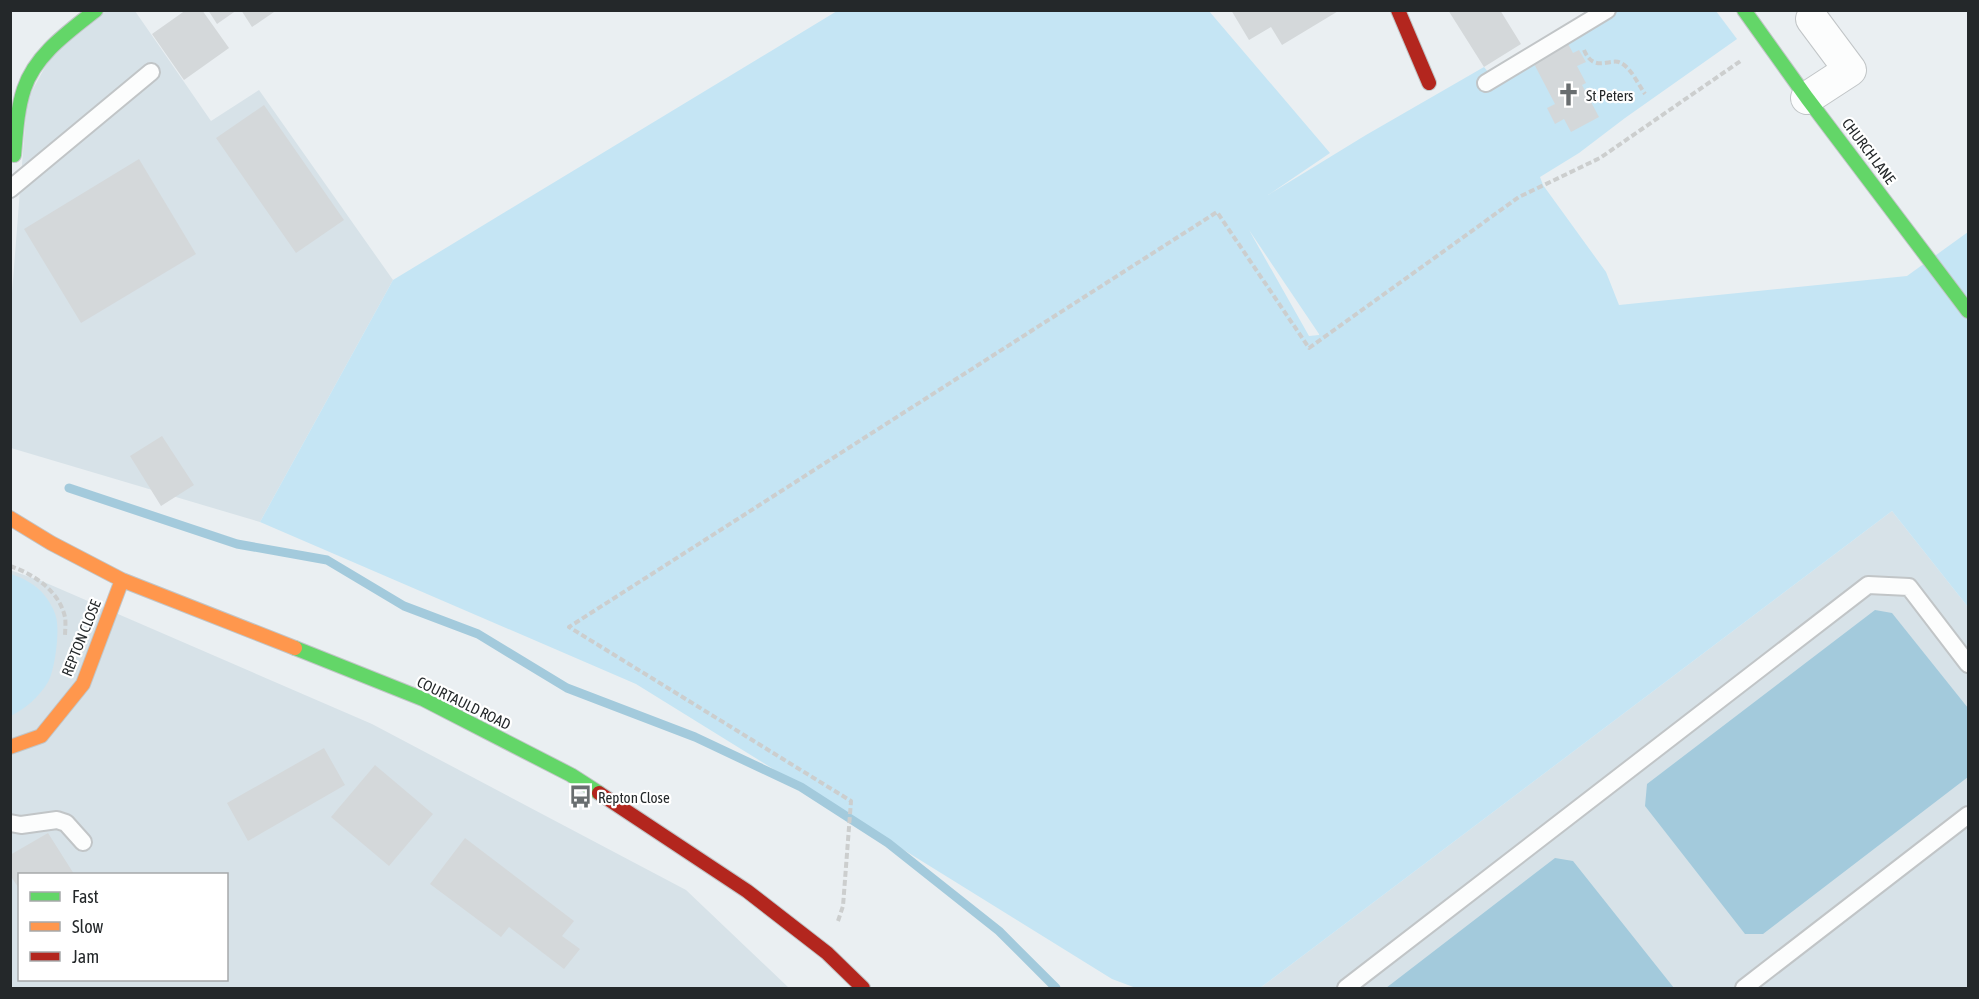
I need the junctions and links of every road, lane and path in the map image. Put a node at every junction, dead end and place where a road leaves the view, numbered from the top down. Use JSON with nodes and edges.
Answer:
{"nodes":[{"id":1,"x":96,"y":10,"type":"edge"},
{"id":2,"x":1398,"y":10,"type":"edge"},
{"id":3,"x":1607,"y":10,"type":"edge"},
{"id":4,"x":1744,"y":10,"type":"edge"},
{"id":5,"x":1812,"y":19,"type":"dead end"},
{"id":6,"x":1575,"y":30,"type":"junction"},
{"id":7,"x":1767,"y":42,"type":"junction"},
{"id":8,"x":151,"y":72,"type":"dead end"},
{"id":9,"x":1486,"y":82,"type":"dead end"},
{"id":10,"x":1429,"y":83,"type":"dead end"},
{"id":11,"x":1645,"y":94,"type":"dead end"},
{"id":12,"x":1807,"y":98,"type":"junction"},
{"id":13,"x":14,"y":155,"type":"joint"},
{"id":14,"x":10,"y":187,"type":"edge"},
{"id":15,"x":1968,"y":311,"type":"edge"},
{"id":16,"x":10,"y":518,"type":"edge"},
{"id":17,"x":10,"y":566,"type":"edge"},
{"id":18,"x":122,"y":580,"type":"junction"},
{"id":19,"x":64,"y":648,"type":"dead end"},
{"id":20,"x":1968,"y":664,"type":"edge"},
{"id":21,"x":10,"y":747,"type":"edge"},
{"id":22,"x":1968,"y":815,"type":"edge"},
{"id":23,"x":10,"y":823,"type":"edge"},
{"id":24,"x":83,"y":842,"type":"dead end"},
{"id":25,"x":827,"y":953,"type":"junction"},
{"id":26,"x":863,"y":988,"type":"edge"},
{"id":27,"x":1346,"y":988,"type":"edge"},
{"id":28,"x":1744,"y":988,"type":"edge"}],
"edges":[{"from":1,"to":13,"type":"street"},
{"from":2,"to":10,"type":"street"},
{"from":3,"to":6,"type":"lane"},
{"from":4,"to":7,"type":"street","name":"CHURCH LANE"},
{"from":5,"to":12,"type":"street"},
{"from":6,"to":9,"type":"lane"},
{"from":6,"to":11,"type":"path"},
{"from":7,"to":12,"type":"street","name":"CHURCH LANE"},
{"from":7,"to":25,"type":"path"},
{"from":8,"to":14,"type":"lane"},
{"from":12,"to":15,"type":"street","name":"CHURCH LANE"},
{"from":13,"to":14,"type":"lane"},
{"from":16,"to":18,"type":"street","name":"COURTAULD ROAD"},
{"from":17,"to":19,"type":"path"},
{"from":18,"to":21,"type":"street","name":"REPTON CLOSE"},
{"from":18,"to":25,"type":"street","name":"COURTAULD ROAD"},
{"from":20,"to":27,"type":"lane"},
{"from":22,"to":28,"type":"lane"},
{"from":23,"to":24,"type":"lane"},
{"from":25,"to":26,"type":"street","name":"COURTAULD ROAD"}]}
